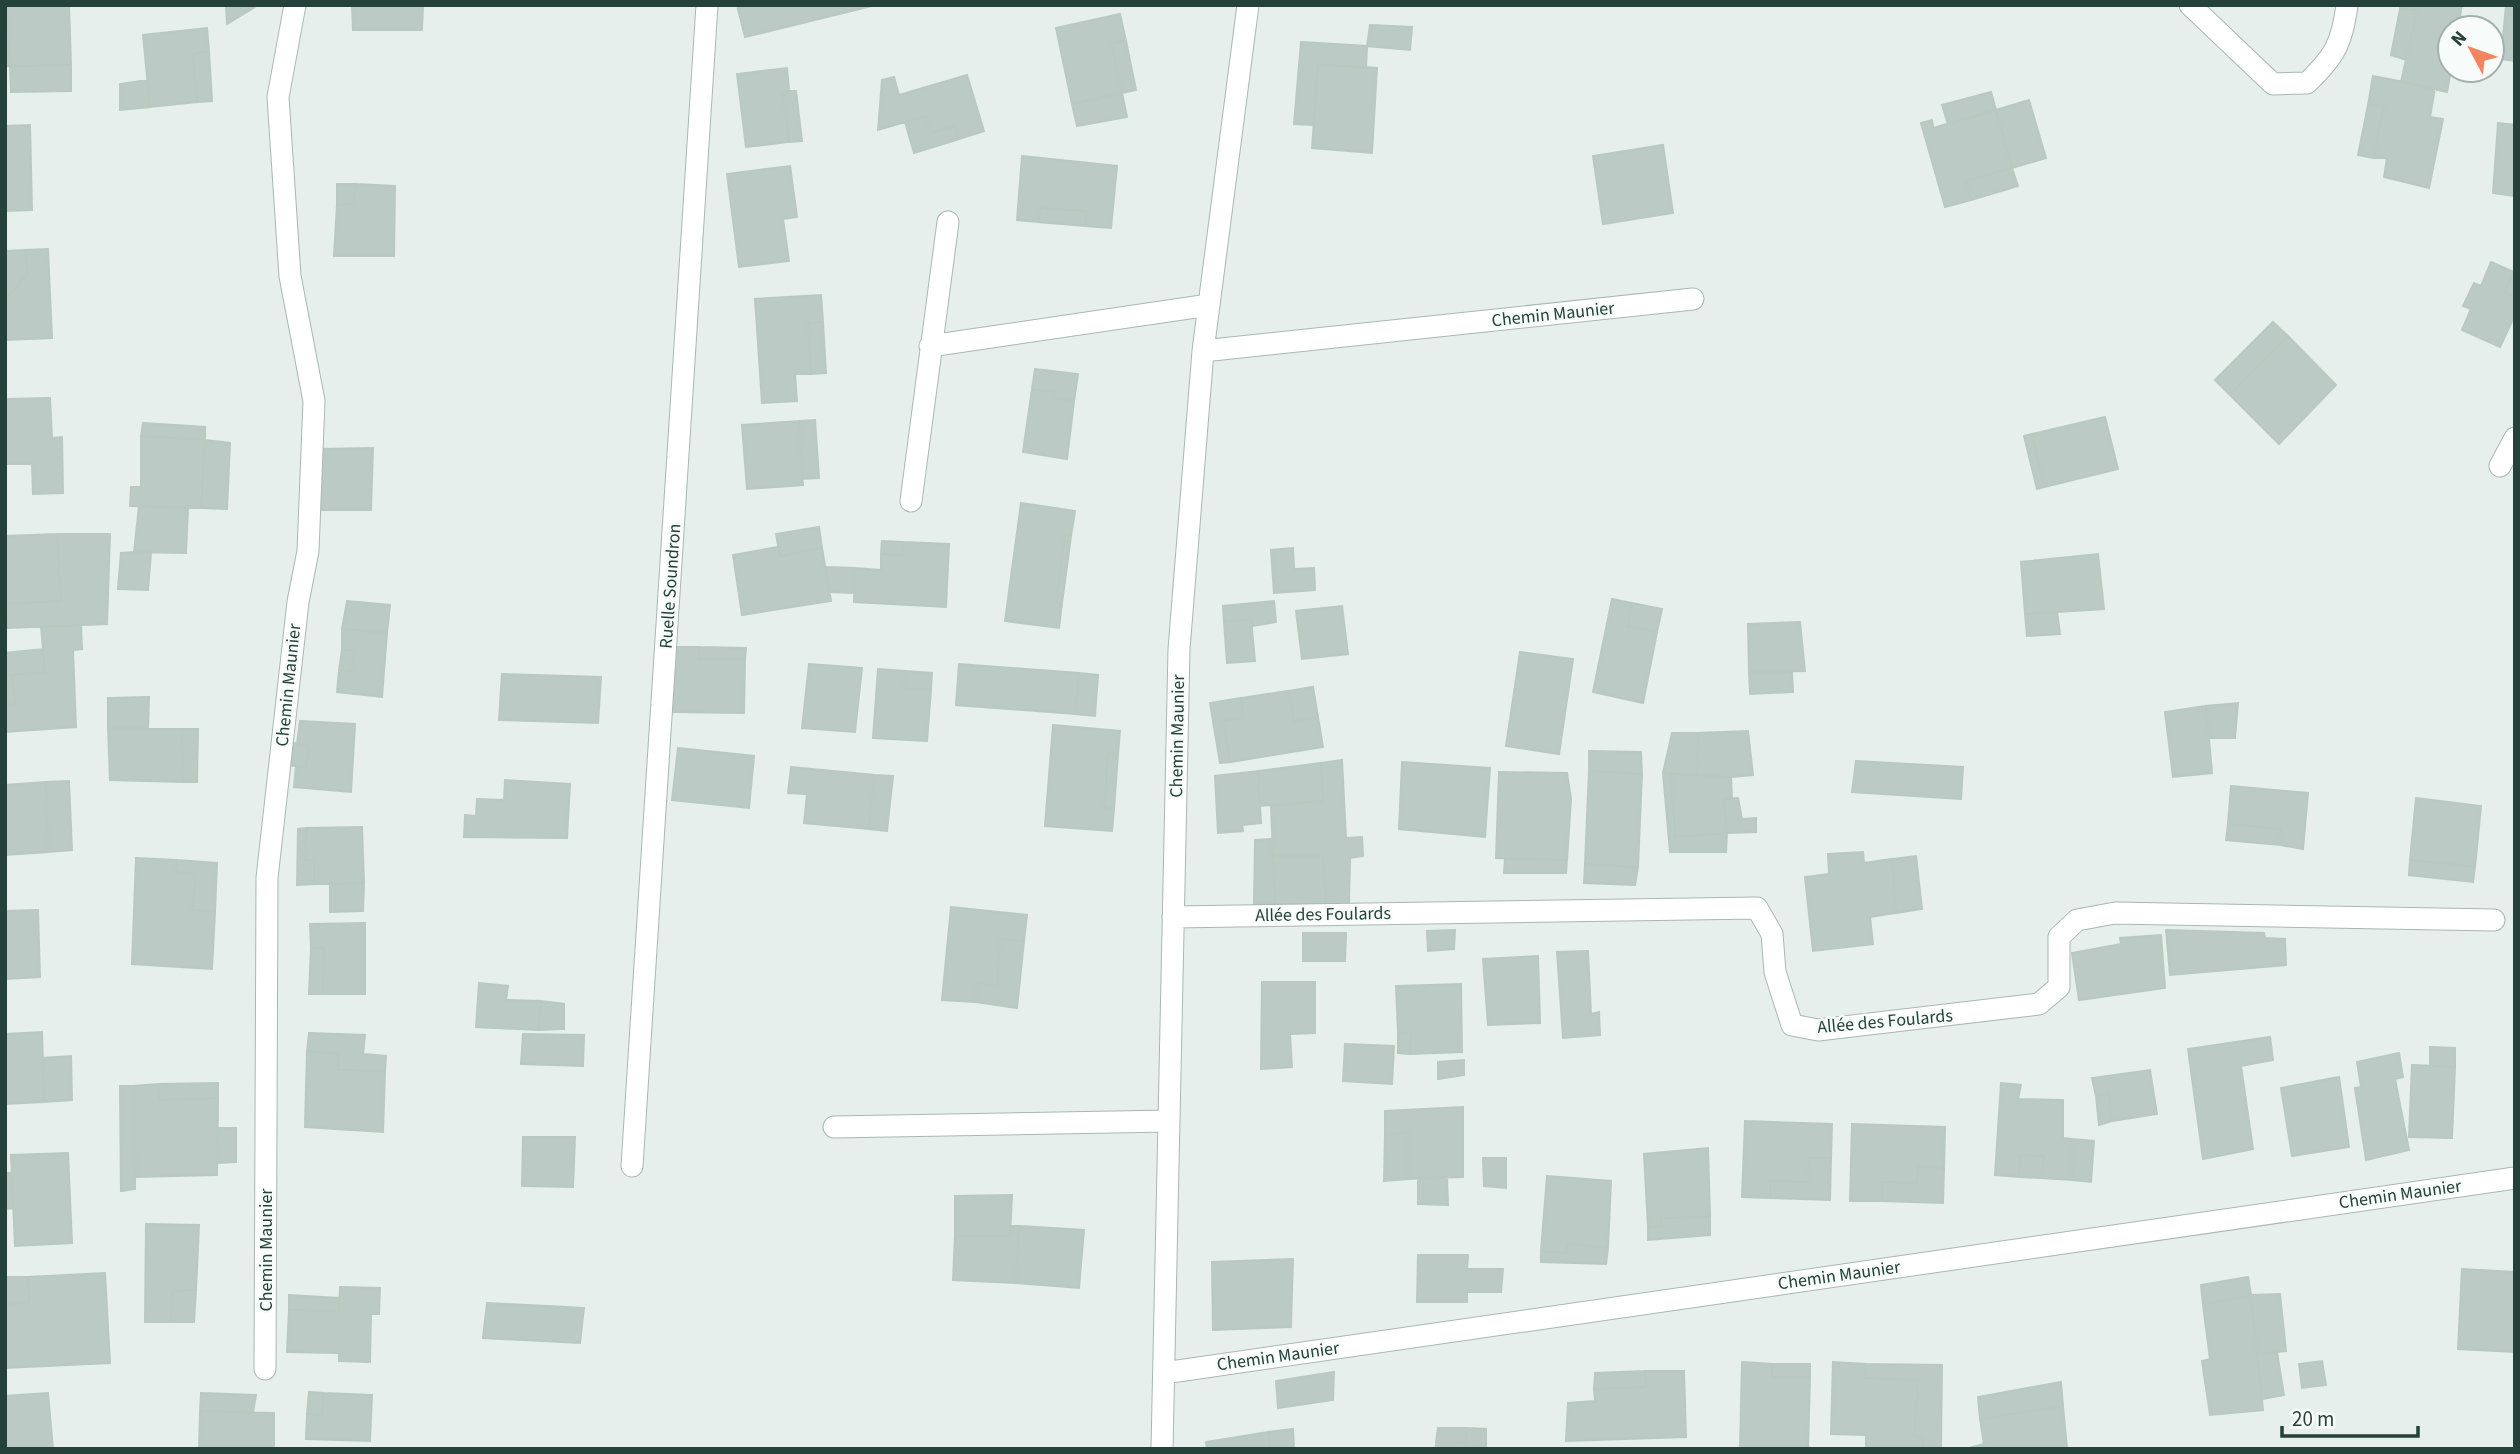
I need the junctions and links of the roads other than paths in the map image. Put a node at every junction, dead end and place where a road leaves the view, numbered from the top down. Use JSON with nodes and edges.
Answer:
{"nodes":[{"id":1,"x":295,"y":5,"type":"edge"},
{"id":2,"x":708,"y":5,"type":"edge"},
{"id":3,"x":1248,"y":5,"type":"edge"},
{"id":4,"x":2190,"y":5,"type":"edge"},
{"id":5,"x":2347,"y":5,"type":"edge"},
{"id":6,"x":947,"y":222,"type":"dead end"},
{"id":7,"x":1693,"y":299,"type":"dead end"},
{"id":8,"x":1209,"y":304,"type":"junction"},
{"id":9,"x":930,"y":346,"type":"junction"},
{"id":10,"x":1203,"y":351,"type":"junction"},
{"id":11,"x":2515,"y":438,"type":"edge"},
{"id":12,"x":2500,"y":466,"type":"dead end"},
{"id":13,"x":911,"y":501,"type":"dead end"},
{"id":14,"x":1173,"y":916,"type":"junction"},
{"id":15,"x":2494,"y":920,"type":"dead end"},
{"id":16,"x":1169,"y":1121,"type":"junction"},
{"id":17,"x":834,"y":1128,"type":"dead end"},
{"id":18,"x":632,"y":1166,"type":"dead end"},
{"id":19,"x":2515,"y":1178,"type":"edge"},
{"id":20,"x":265,"y":1369,"type":"dead end"},
{"id":21,"x":1164,"y":1373,"type":"junction"},
{"id":22,"x":1162,"y":1449,"type":"edge"}],
"edges":[{"from":1,"to":20,"type":"street","name":"Chemin Maunier"},
{"from":2,"to":18,"type":"street","name":"Ruelle Soundron"},
{"from":3,"to":8,"type":"street","name":"Chemin Maunier"},
{"from":4,"to":5,"type":"street"},
{"from":6,"to":9,"type":"street"},
{"from":7,"to":10,"type":"street","name":"Chemin Maunier"},
{"from":8,"to":9,"type":"street"},
{"from":8,"to":10,"type":"street","name":"Chemin Maunier"},
{"from":9,"to":13,"type":"street"},
{"from":10,"to":14,"type":"street","name":"Chemin Maunier"},
{"from":11,"to":12,"type":"street"},
{"from":14,"to":15,"type":"street","name":"Allée des Foulards"},
{"from":14,"to":16,"type":"street","name":"Chemin Maunier"},
{"from":16,"to":17,"type":"street"},
{"from":16,"to":21,"type":"street","name":"Chemin Maunier"},
{"from":19,"to":21,"type":"street","name":"Chemin Maunier"},
{"from":21,"to":22,"type":"street","name":"Chemin Maunier"}]}
